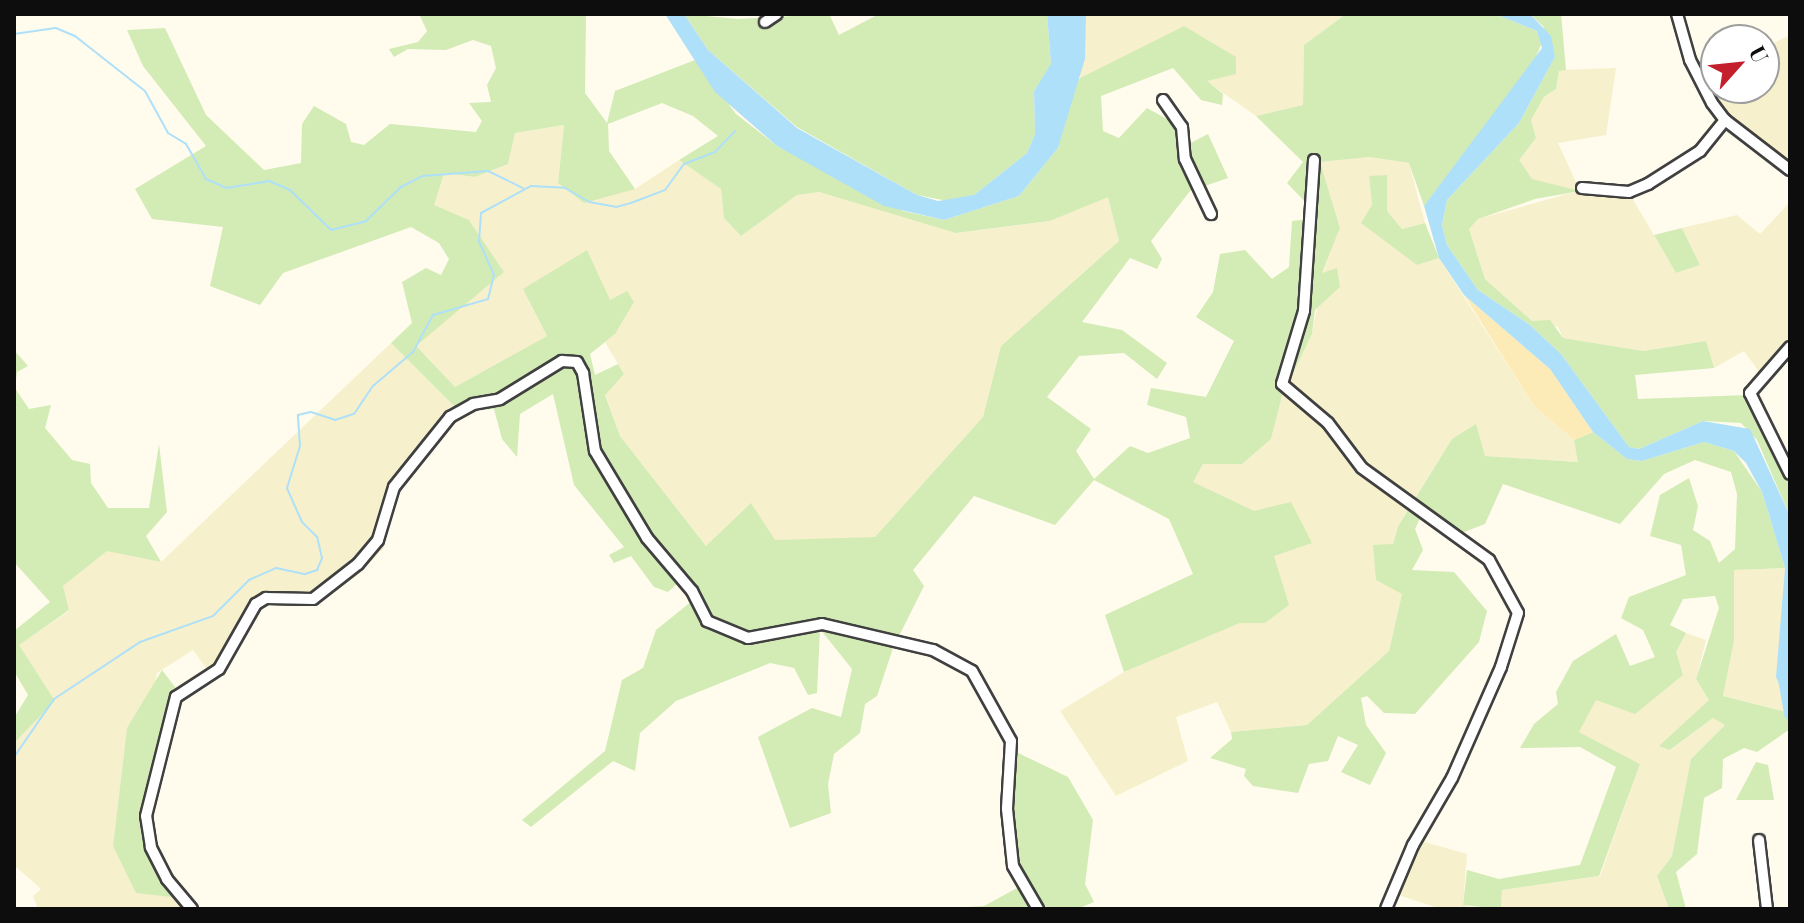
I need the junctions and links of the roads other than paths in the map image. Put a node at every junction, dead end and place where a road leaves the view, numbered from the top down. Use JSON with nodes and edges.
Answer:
{"nodes":[{"id":1,"x":777,"y":14,"type":"edge"},
{"id":2,"x":1677,"y":14,"type":"edge"},
{"id":3,"x":765,"y":22,"type":"dead end"},
{"id":4,"x":1163,"y":100,"type":"dead end"},
{"id":5,"x":1725,"y":120,"type":"junction"},
{"id":6,"x":1314,"y":160,"type":"dead end"},
{"id":7,"x":1790,"y":170,"type":"edge"},
{"id":8,"x":1582,"y":188,"type":"dead end"},
{"id":9,"x":1211,"y":214,"type":"dead end"},
{"id":10,"x":1790,"y":347,"type":"edge"},
{"id":11,"x":1790,"y":474,"type":"edge"},
{"id":12,"x":1759,"y":840,"type":"dead end"},
{"id":13,"x":192,"y":909,"type":"edge"},
{"id":14,"x":1038,"y":909,"type":"edge"},
{"id":15,"x":1386,"y":909,"type":"edge"},
{"id":16,"x":1767,"y":909,"type":"edge"}],
"edges":[{"from":1,"to":3,"type":"street"},
{"from":2,"to":5,"type":"street"},
{"from":4,"to":9,"type":"street"},
{"from":5,"to":7,"type":"street"},
{"from":5,"to":8,"type":"street"},
{"from":6,"to":15,"type":"street"},
{"from":10,"to":11,"type":"street"},
{"from":12,"to":16,"type":"street"},
{"from":13,"to":14,"type":"street"}]}
